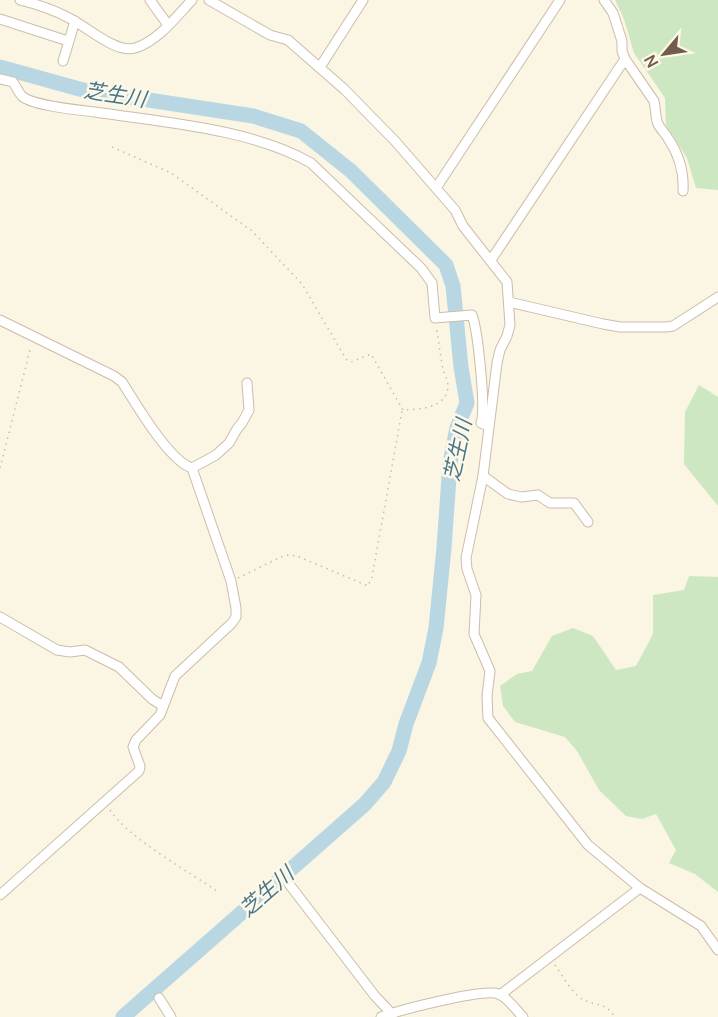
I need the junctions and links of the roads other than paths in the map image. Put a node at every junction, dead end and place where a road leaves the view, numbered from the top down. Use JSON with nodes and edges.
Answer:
{"nodes":[{"id":1,"x":20,"y":0,"type":"edge"},
{"id":2,"x":150,"y":0,"type":"edge"},
{"id":3,"x":192,"y":0,"type":"edge"},
{"id":4,"x":209,"y":0,"type":"edge"},
{"id":5,"x":363,"y":0,"type":"edge"},
{"id":6,"x":560,"y":0,"type":"edge"},
{"id":7,"x":604,"y":0,"type":"edge"},
{"id":8,"x":0,"y":19,"type":"edge"},
{"id":9,"x":75,"y":21,"type":"junction"},
{"id":10,"x":168,"y":25,"type":"junction"},
{"id":11,"x":68,"y":41,"type":"junction"},
{"id":12,"x":625,"y":59,"type":"junction"},
{"id":13,"x":63,"y":61,"type":"dead end"},
{"id":14,"x":320,"y":67,"type":"junction"},
{"id":15,"x":0,"y":79,"type":"edge"},
{"id":16,"x":436,"y":188,"type":"junction"},
{"id":17,"x":683,"y":191,"type":"dead end"},
{"id":18,"x":491,"y":260,"type":"junction"},
{"id":19,"x":718,"y":297,"type":"edge"},
{"id":20,"x":509,"y":302,"type":"junction"},
{"id":21,"x":0,"y":320,"type":"edge"},
{"id":22,"x":247,"y":383,"type":"dead end"},
{"id":23,"x":488,"y":426,"type":"junction"},
{"id":24,"x":192,"y":468,"type":"junction"},
{"id":25,"x":483,"y":476,"type":"junction"},
{"id":26,"x":588,"y":522,"type":"dead end"},
{"id":27,"x":0,"y":617,"type":"edge"},
{"id":28,"x":163,"y":706,"type":"junction"},
{"id":29,"x":289,"y":884,"type":"dead end"},
{"id":30,"x":640,"y":888,"type":"junction"},
{"id":31,"x":0,"y":895,"type":"edge"},
{"id":32,"x":718,"y":950,"type":"edge"},
{"id":33,"x":500,"y":995,"type":"junction"},
{"id":34,"x":159,"y":998,"type":"dead end"},
{"id":35,"x":391,"y":1015,"type":"edge"},
{"id":36,"x":171,"y":1017,"type":"edge"},
{"id":37,"x":381,"y":1017,"type":"edge"},
{"id":38,"x":522,"y":1017,"type":"edge"}],
"edges":[{"from":1,"to":9,"type":"street"},
{"from":2,"to":10,"type":"street"},
{"from":3,"to":10,"type":"street"},
{"from":4,"to":14,"type":"street"},
{"from":5,"to":14,"type":"street"},
{"from":6,"to":16,"type":"street"},
{"from":7,"to":12,"type":"street"},
{"from":8,"to":11,"type":"street"},
{"from":9,"to":10,"type":"street"},
{"from":9,"to":11,"type":"street"},
{"from":11,"to":13,"type":"street"},
{"from":12,"to":17,"type":"street"},
{"from":12,"to":18,"type":"street"},
{"from":14,"to":16,"type":"street"},
{"from":15,"to":23,"type":"street"},
{"from":16,"to":18,"type":"street"},
{"from":18,"to":20,"type":"street"},
{"from":19,"to":20,"type":"street"},
{"from":20,"to":23,"type":"street"},
{"from":21,"to":24,"type":"street"},
{"from":22,"to":24,"type":"street"},
{"from":23,"to":25,"type":"street"},
{"from":24,"to":28,"type":"street"},
{"from":25,"to":26,"type":"street"},
{"from":25,"to":30,"type":"street"},
{"from":27,"to":28,"type":"street"},
{"from":28,"to":31,"type":"street"},
{"from":29,"to":35,"type":"street"},
{"from":30,"to":32,"type":"street"},
{"from":30,"to":33,"type":"street"},
{"from":33,"to":35,"type":"street"},
{"from":33,"to":38,"type":"street"},
{"from":34,"to":36,"type":"street"},
{"from":35,"to":37,"type":"street"}]}
